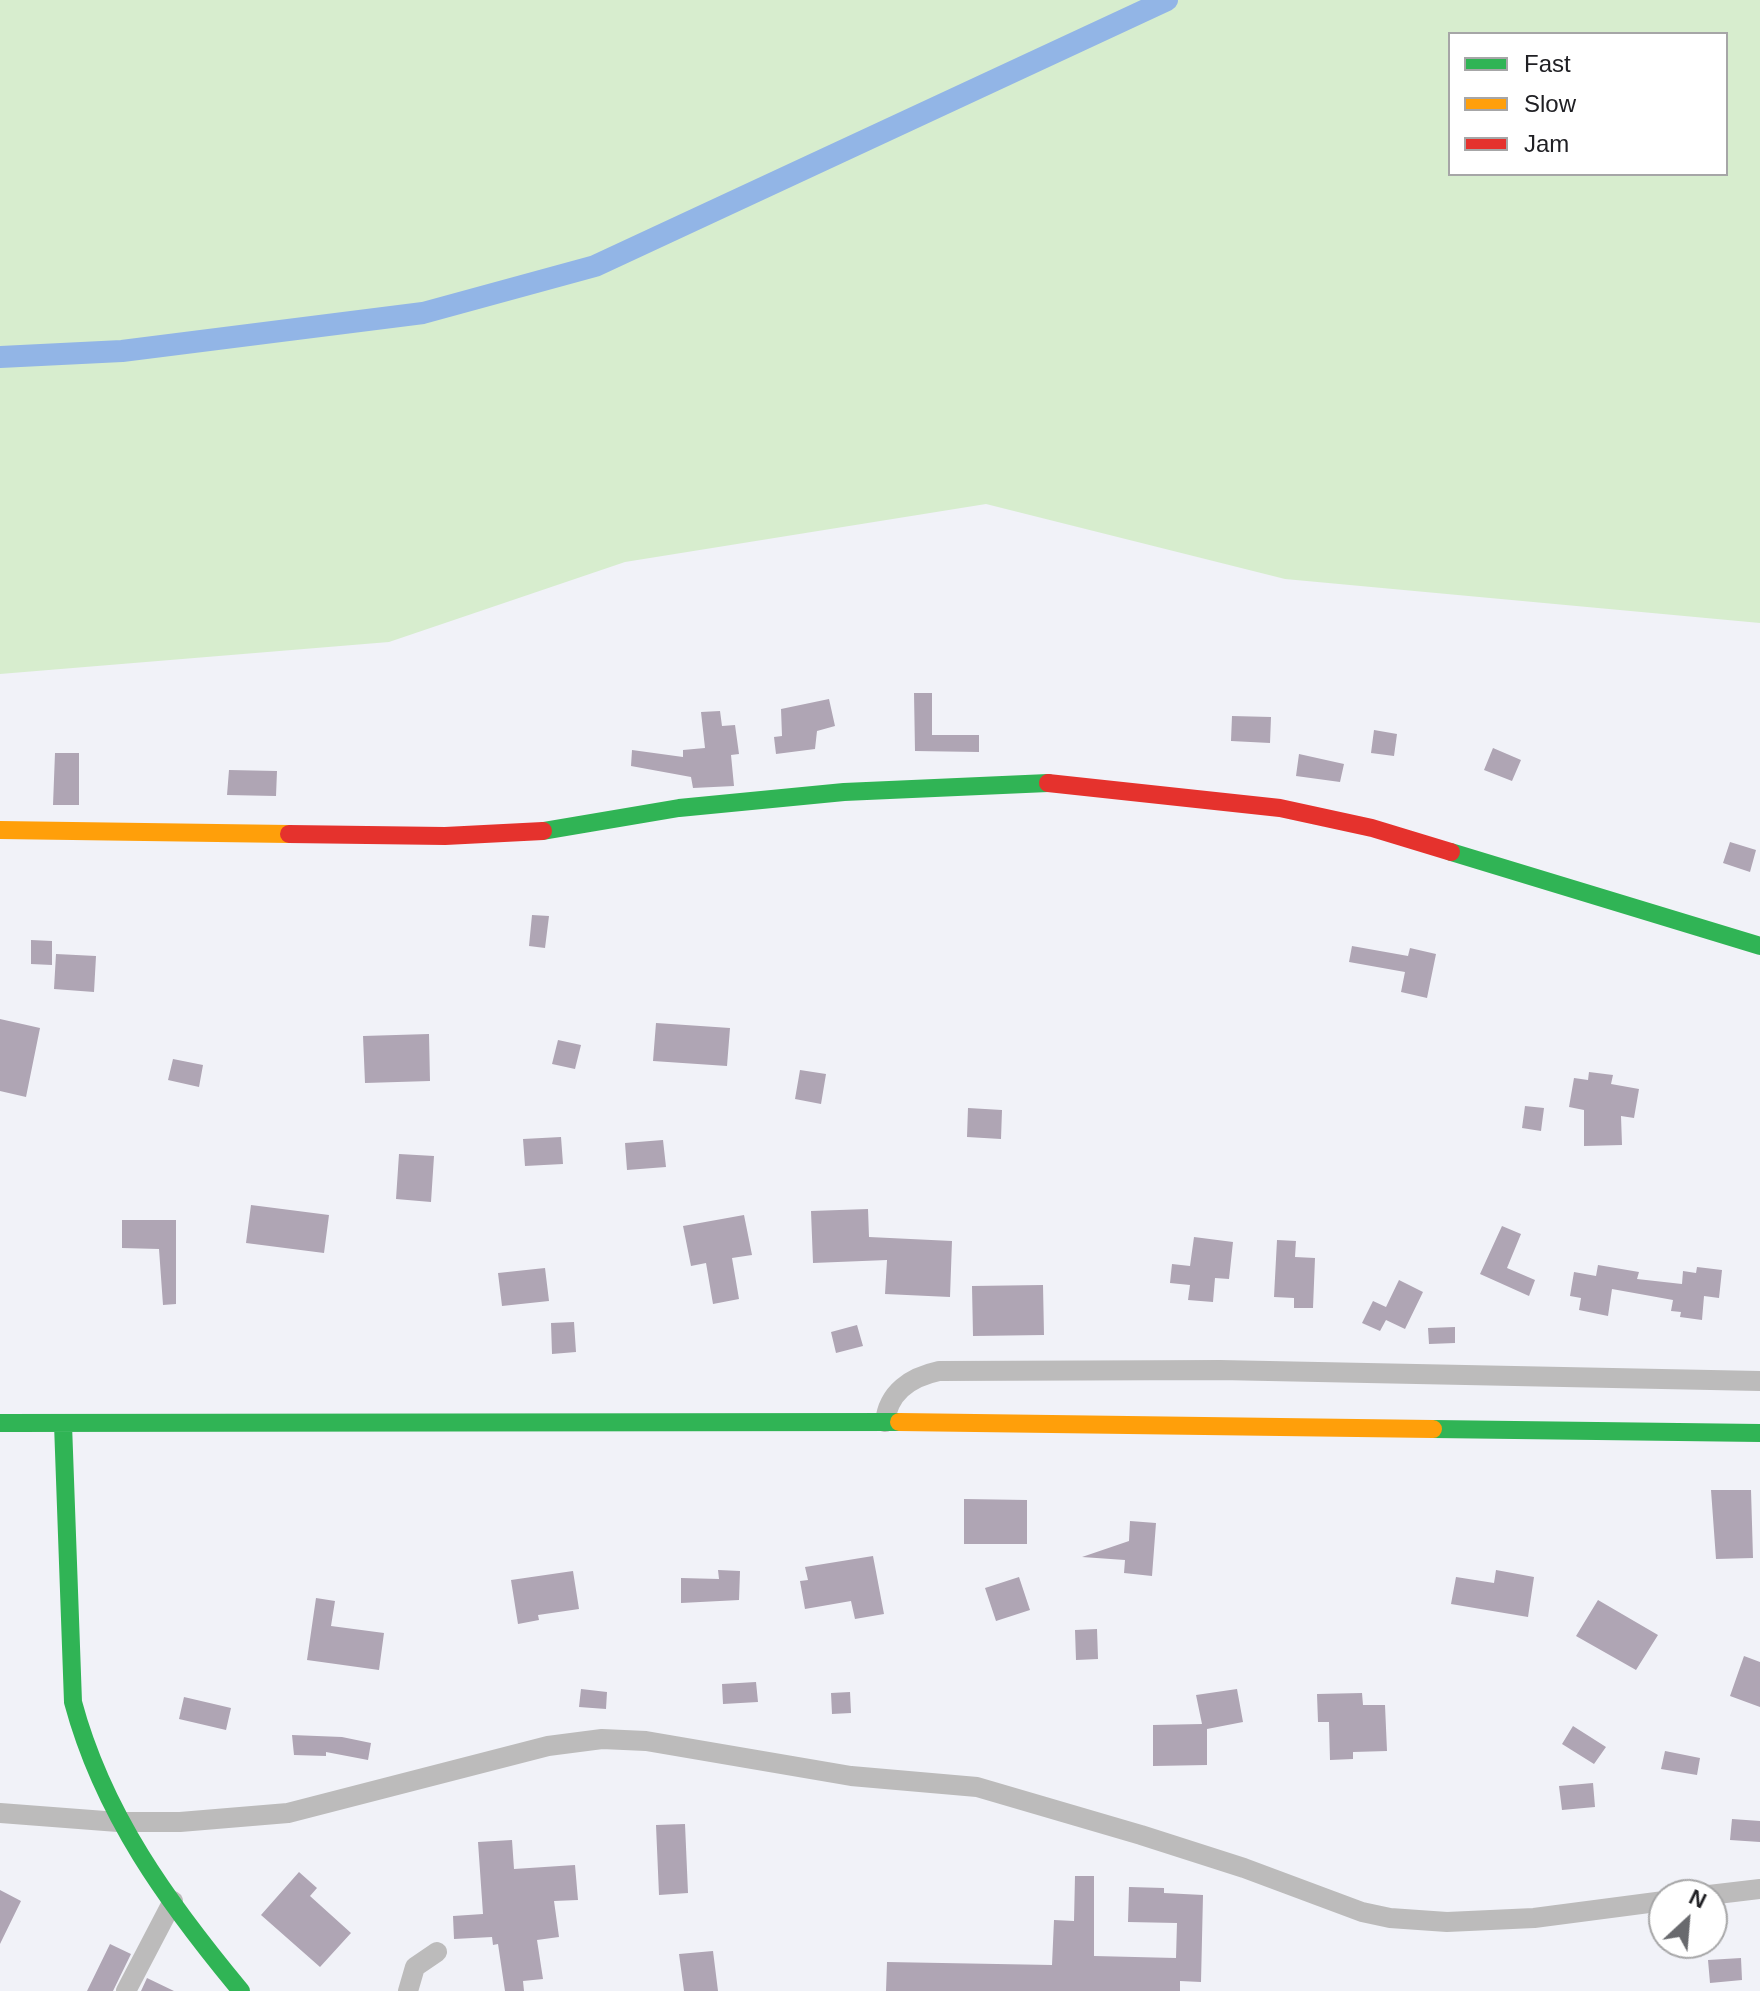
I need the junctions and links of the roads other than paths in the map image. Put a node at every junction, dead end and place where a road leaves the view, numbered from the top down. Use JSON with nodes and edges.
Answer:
{"nodes":[{"id":1,"x":0,"y":830,"type":"edge"},
{"id":2,"x":1760,"y":946,"type":"edge"},
{"id":3,"x":1760,"y":1381,"type":"edge"},
{"id":4,"x":885,"y":1422,"type":"junction"},
{"id":5,"x":0,"y":1423,"type":"edge"},
{"id":6,"x":63,"y":1424,"type":"junction"},
{"id":7,"x":1760,"y":1433,"type":"edge"},
{"id":8,"x":0,"y":1813,"type":"edge"},
{"id":9,"x":118,"y":1822,"type":"junction"},
{"id":10,"x":1760,"y":1889,"type":"edge"},
{"id":11,"x":1728,"y":1893,"type":"edge"},
{"id":12,"x":173,"y":1901,"type":"junction"},
{"id":13,"x":1648,"y":1903,"type":"edge"},
{"id":14,"x":437,"y":1952,"type":"dead end"},
{"id":15,"x":126,"y":1991,"type":"edge"},
{"id":16,"x":241,"y":1991,"type":"edge"},
{"id":17,"x":408,"y":1991,"type":"edge"}],
"edges":[{"from":1,"to":2,"type":"main road"},
{"from":3,"to":4,"type":"street"},
{"from":4,"to":6,"type":"main road"},
{"from":4,"to":7,"type":"main road"},
{"from":5,"to":6,"type":"main road"},
{"from":6,"to":9,"type":"main road"},
{"from":8,"to":9,"type":"street"},
{"from":9,"to":12,"type":"main road"},
{"from":9,"to":13,"type":"street"},
{"from":10,"to":11,"type":"street"},
{"from":12,"to":15,"type":"street"},
{"from":12,"to":16,"type":"main road"},
{"from":14,"to":17,"type":"street"}]}
